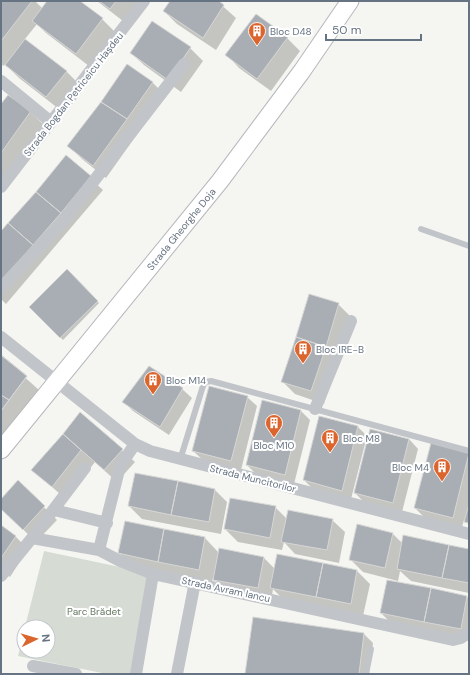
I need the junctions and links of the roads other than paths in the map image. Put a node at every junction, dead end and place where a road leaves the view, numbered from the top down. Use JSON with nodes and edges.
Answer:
{"nodes":[{"id":1,"x":144,"y":1,"type":"edge"},
{"id":2,"x":350,"y":1,"type":"edge"},
{"id":3,"x":184,"y":64,"type":"dead end"},
{"id":4,"x":1,"y":81,"type":"edge"},
{"id":5,"x":51,"y":122,"type":"junction"},
{"id":6,"x":1,"y":187,"type":"edge"},
{"id":7,"x":421,"y":229,"type":"dead end"},
{"id":8,"x":469,"y":246,"type":"edge"},
{"id":9,"x":1,"y":288,"type":"edge"},
{"id":10,"x":351,"y":321,"type":"dead end"},
{"id":11,"x":1,"y":337,"type":"edge"},
{"id":12,"x":56,"y":382,"type":"junction"},
{"id":13,"x":315,"y":409,"type":"junction"},
{"id":14,"x":135,"y":444,"type":"junction"},
{"id":15,"x":1,"y":450,"type":"edge"},
{"id":16,"x":469,"y":451,"type":"edge"},
{"id":17,"x":180,"y":460,"type":"junction"},
{"id":18,"x":85,"y":468,"type":"dead end"},
{"id":19,"x":54,"y":510,"type":"junction"},
{"id":20,"x":107,"y":523,"type":"junction"},
{"id":21,"x":469,"y":534,"type":"edge"},
{"id":22,"x":32,"y":538,"type":"junction"},
{"id":23,"x":99,"y":550,"type":"junction"},
{"id":24,"x":153,"y":574,"type":"junction"},
{"id":25,"x":1,"y":576,"type":"edge"},
{"id":26,"x":195,"y":582,"type":"junction"},
{"id":27,"x":469,"y":632,"type":"edge"},
{"id":28,"x":371,"y":649,"type":"dead end"},
{"id":29,"x":33,"y":666,"type":"dead end"},
{"id":30,"x":76,"y":674,"type":"edge"},
{"id":31,"x":136,"y":674,"type":"edge"},
{"id":32,"x":177,"y":674,"type":"edge"},
{"id":33,"x":366,"y":674,"type":"edge"}],
"edges":[{"from":1,"to":5,"type":"street","name":"Strada Bogdan Petriceicu Hașdeu"},
{"from":2,"to":12,"type":"main road","name":"Strada Gheorghe Doja"},
{"from":3,"to":9,"type":"street"},
{"from":4,"to":5,"type":"street"},
{"from":5,"to":6,"type":"street","name":"Strada Bogdan Petriceicu Hașdeu"},
{"from":7,"to":8,"type":"lane"},
{"from":10,"to":13,"type":"street"},
{"from":11,"to":12,"type":"street","name":"Strada Muncitorilor"},
{"from":12,"to":14,"type":"street","name":"Strada Muncitorilor"},
{"from":12,"to":15,"type":"main road","name":"Strada Gheorghe Doja"},
{"from":13,"to":16,"type":"lane"},
{"from":13,"to":17,"type":"lane"},
{"from":14,"to":17,"type":"street","name":"Strada Muncitorilor"},
{"from":14,"to":20,"type":"street"},
{"from":17,"to":21,"type":"street","name":"Strada Muncitorilor"},
{"from":18,"to":19,"type":"street"},
{"from":19,"to":20,"type":"street"},
{"from":19,"to":22,"type":"street"},
{"from":20,"to":23,"type":"street"},
{"from":22,"to":23,"type":"street","name":"Strada Avram Iancu"},
{"from":22,"to":25,"type":"street"},
{"from":23,"to":24,"type":"street","name":"Strada Avram Iancu"},
{"from":24,"to":26,"type":"street","name":"Strada Avram Iancu"},
{"from":24,"to":31,"type":"street"},
{"from":26,"to":27,"type":"street","name":"Strada Avram Iancu"},
{"from":26,"to":32,"type":"street"},
{"from":28,"to":33,"type":"lane"},
{"from":29,"to":30,"type":"street"}]}
